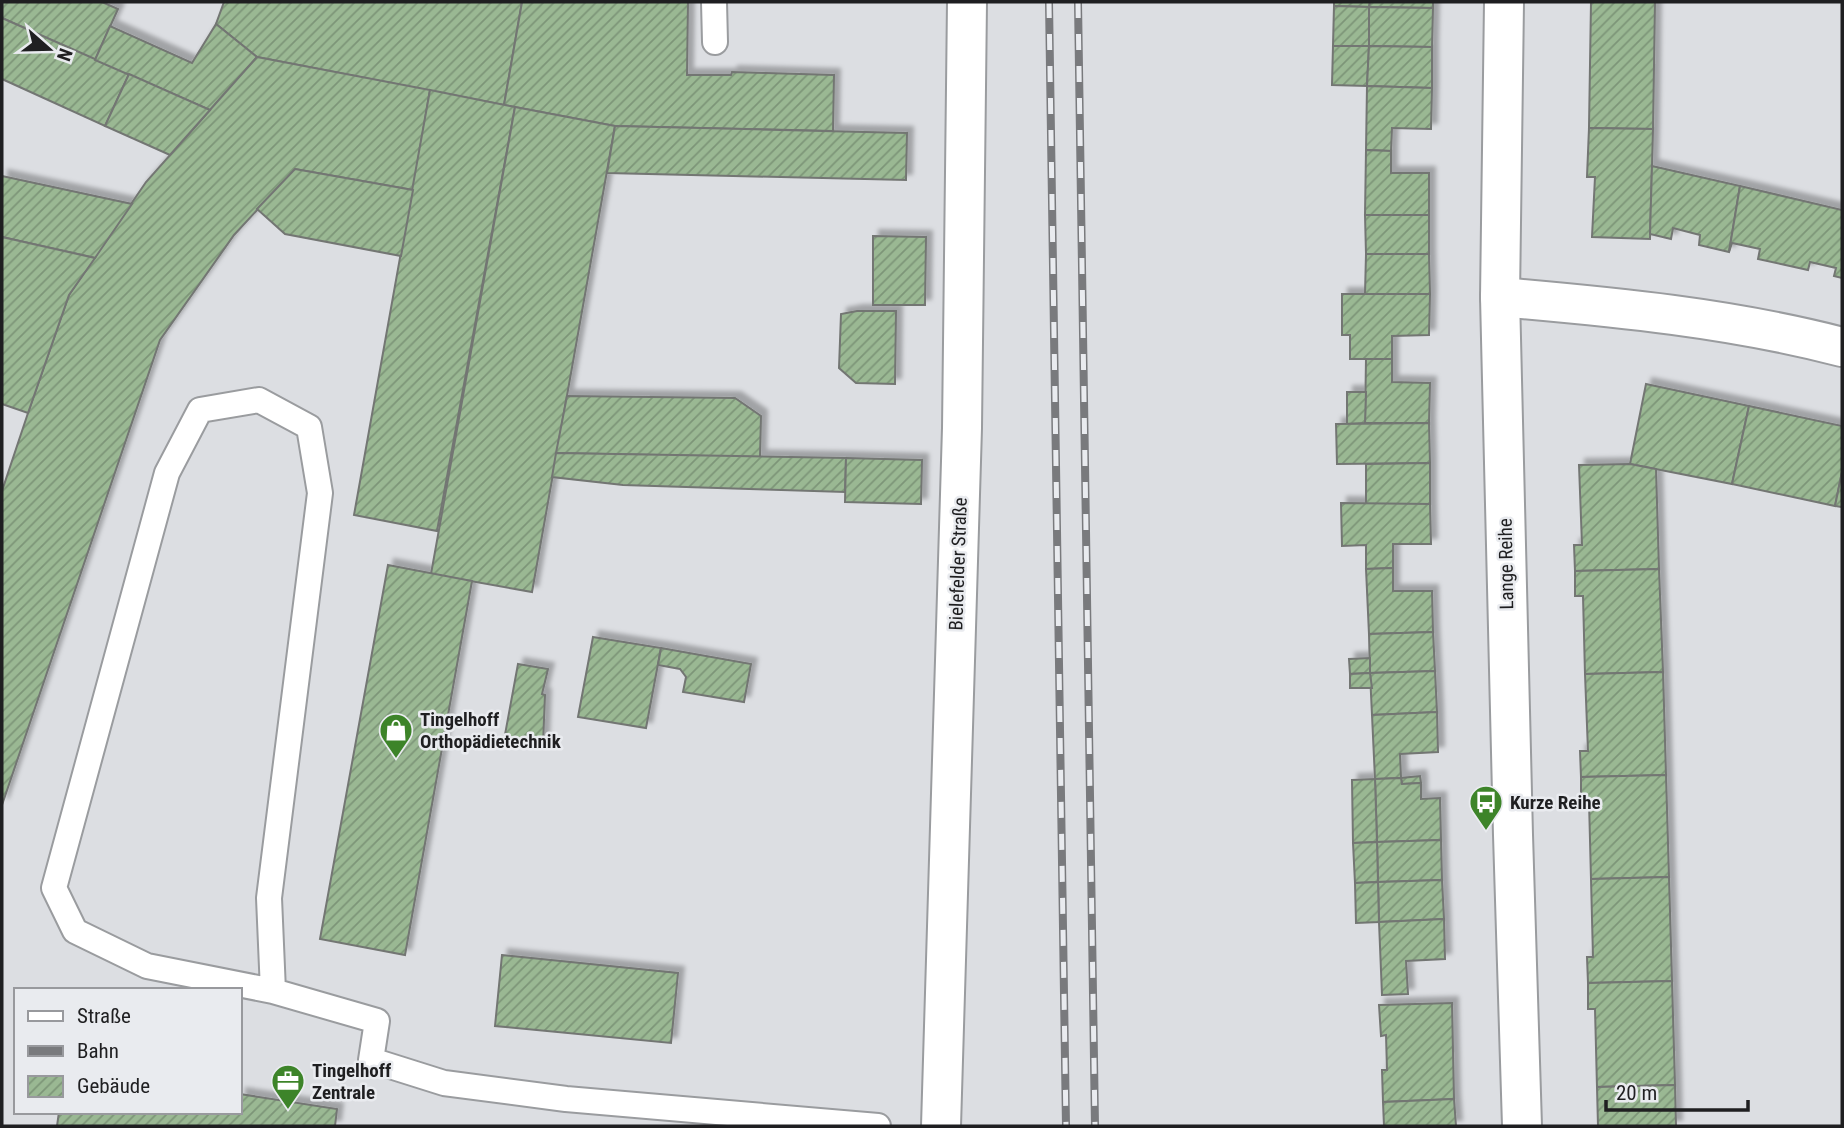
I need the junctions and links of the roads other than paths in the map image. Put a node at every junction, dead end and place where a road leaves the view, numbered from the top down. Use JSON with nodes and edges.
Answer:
{"nodes":[{"id":1,"x":714,"y":2,"type":"edge"},
{"id":2,"x":967,"y":2,"type":"edge"},
{"id":3,"x":1504,"y":2,"type":"edge"},
{"id":4,"x":715,"y":42,"type":"dead end"},
{"id":5,"x":1500,"y":297,"type":"junction"},
{"id":6,"x":1842,"y":347,"type":"edge"},
{"id":7,"x":274,"y":991,"type":"junction"},
{"id":8,"x":878,"y":1126,"type":"edge"},
{"id":9,"x":941,"y":1126,"type":"edge"},
{"id":10,"x":1522,"y":1126,"type":"edge"}],
"edges":[{"from":1,"to":4,"type":"lane"},
{"from":2,"to":9,"type":"street","name":"Bielefelder Straße"},
{"from":3,"to":5,"type":"street","name":"Lange Reihe"},
{"from":5,"to":6,"type":"street"},
{"from":5,"to":10,"type":"street","name":"Lange Reihe"},
{"from":7,"to":7,"type":"lane"},
{"from":7,"to":8,"type":"lane"}]}
